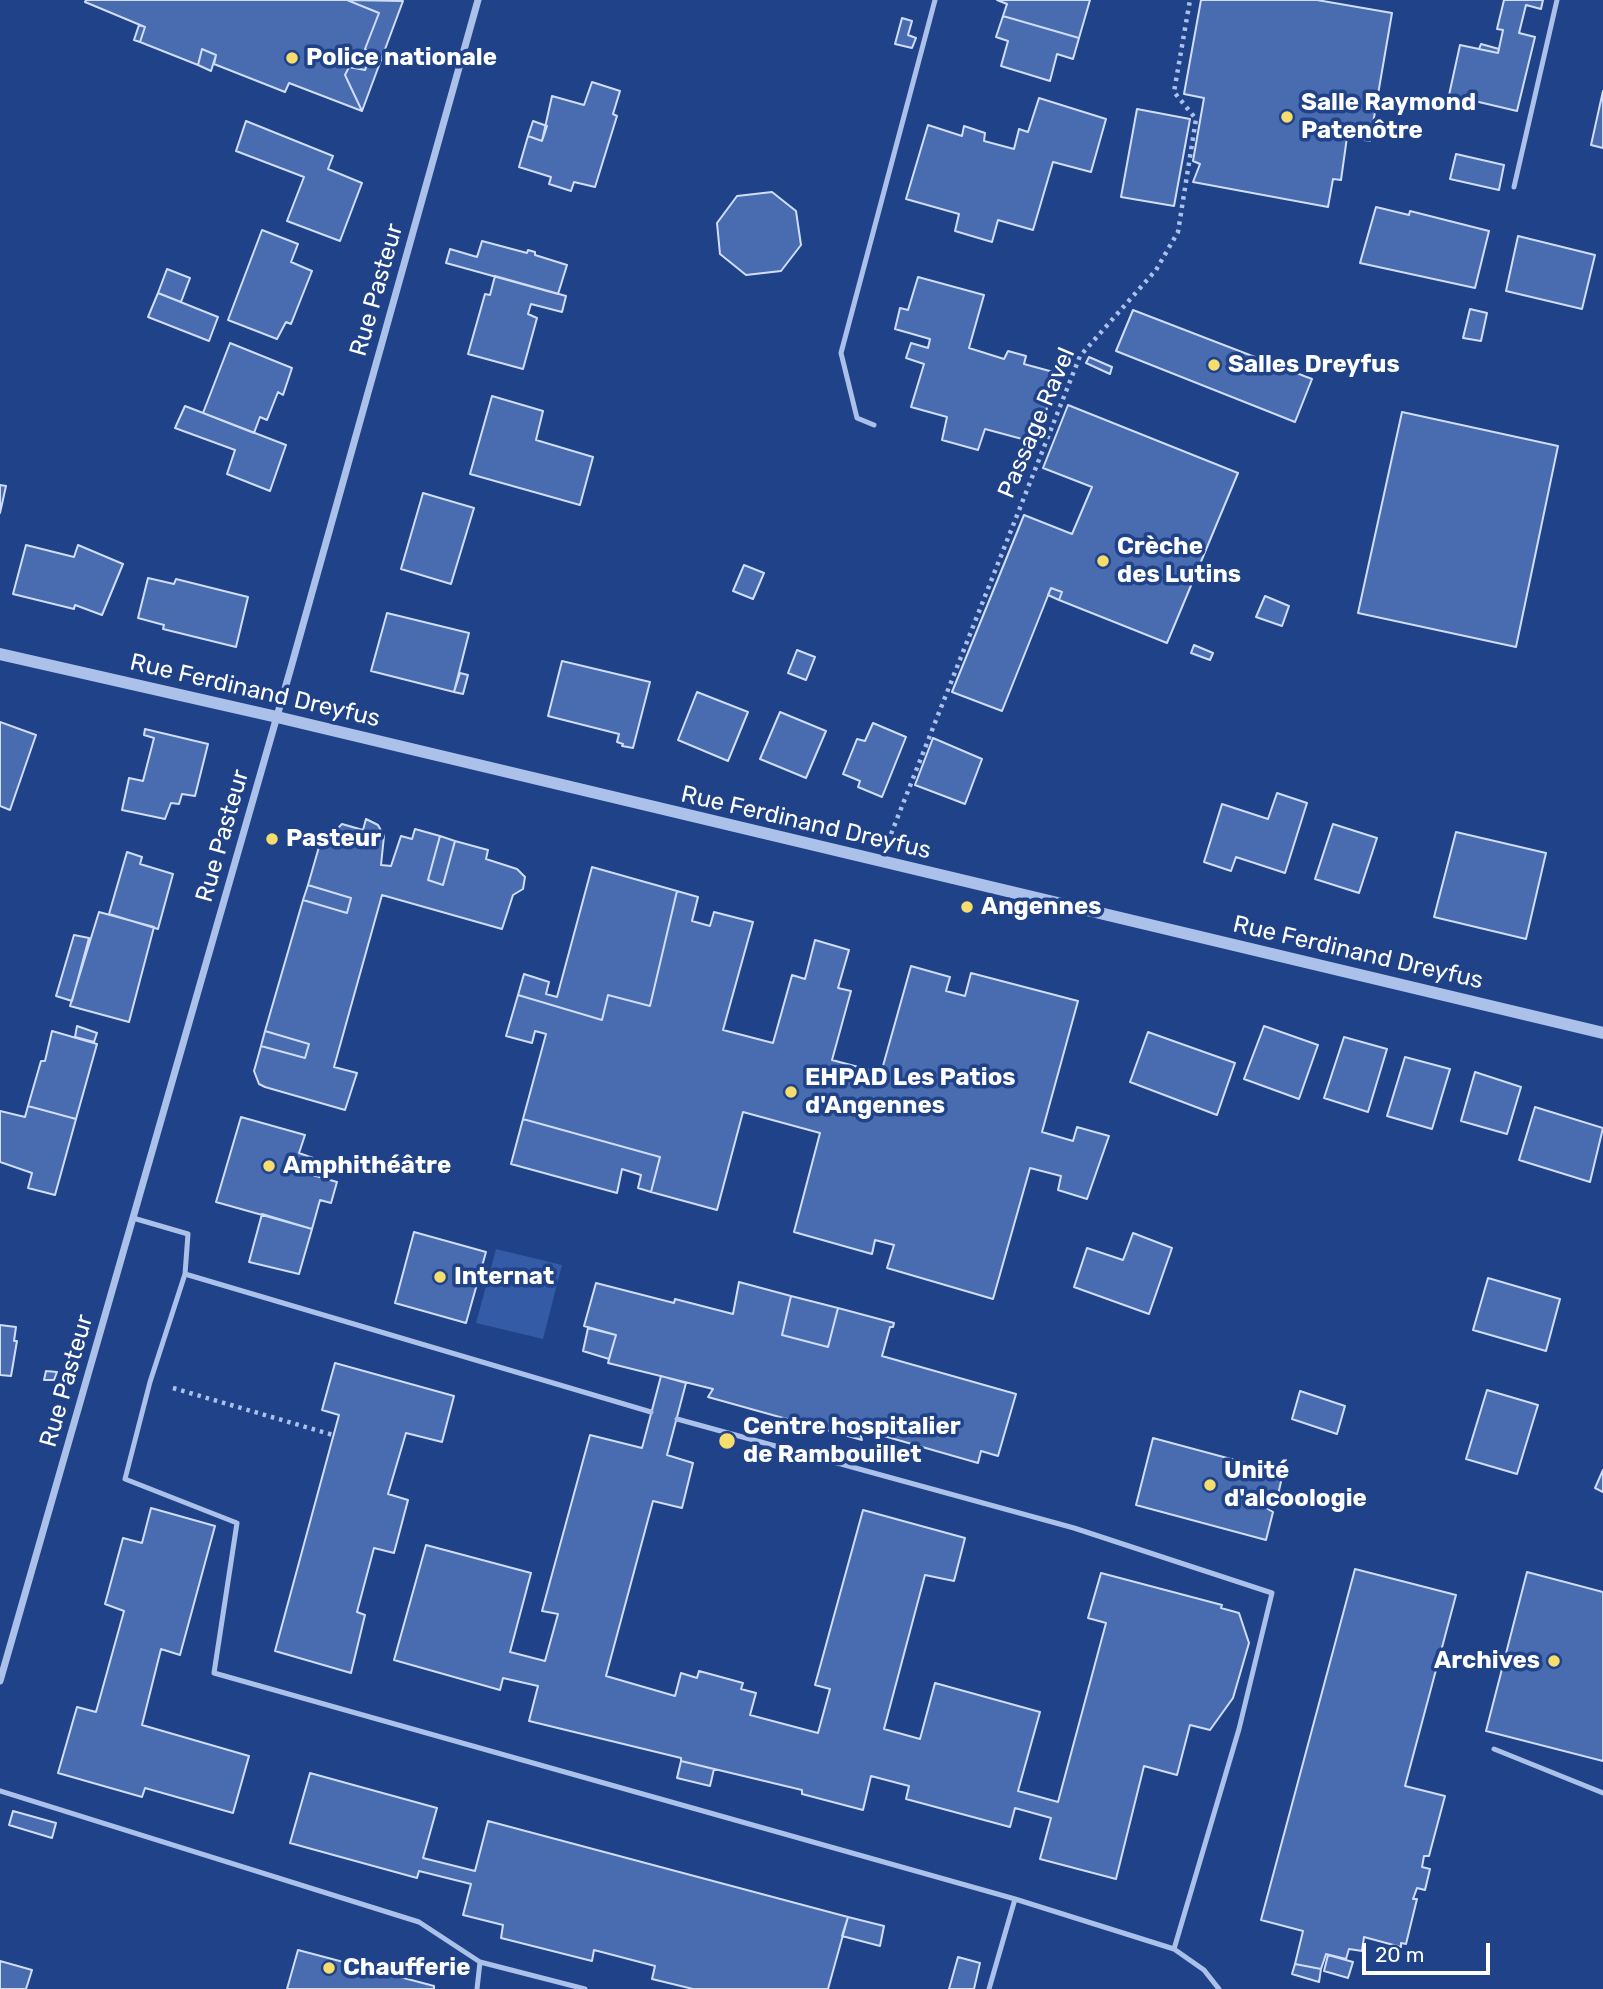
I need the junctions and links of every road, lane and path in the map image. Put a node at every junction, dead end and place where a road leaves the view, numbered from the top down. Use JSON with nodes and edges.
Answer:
{"nodes":[{"id":1,"x":478,"y":0,"type":"edge"},
{"id":2,"x":935,"y":0,"type":"edge"},
{"id":3,"x":1190,"y":0,"type":"edge"},
{"id":4,"x":1557,"y":0,"type":"edge"},
{"id":5,"x":1514,"y":187,"type":"dead end"},
{"id":6,"x":874,"y":425,"type":"dead end"},
{"id":7,"x":0,"y":654,"type":"edge"},
{"id":8,"x":277,"y":717,"type":"junction"},
{"id":9,"x":891,"y":834,"type":"dead end"},
{"id":10,"x":1603,"y":1033,"type":"edge"},
{"id":11,"x":133,"y":1218,"type":"junction"},
{"id":12,"x":185,"y":1274,"type":"junction"},
{"id":13,"x":150,"y":1382,"type":"junction"},
{"id":14,"x":652,"y":1412,"type":"dead end"},
{"id":15,"x":677,"y":1419,"type":"dead end"},
{"id":16,"x":333,"y":1435,"type":"dead end"},
{"id":17,"x":0,"y":1681,"type":"edge"},
{"id":18,"x":1494,"y":1749,"type":"dead end"},
{"id":19,"x":0,"y":1791,"type":"edge"},
{"id":20,"x":1603,"y":1793,"type":"edge"},
{"id":21,"x":1014,"y":1899,"type":"junction"},
{"id":22,"x":1174,"y":1949,"type":"junction"},
{"id":23,"x":480,"y":1962,"type":"junction"},
{"id":24,"x":477,"y":1989,"type":"edge"},
{"id":25,"x":585,"y":1989,"type":"edge"},
{"id":26,"x":989,"y":1989,"type":"edge"},
{"id":27,"x":1219,"y":1989,"type":"edge"}],
"edges":[{"from":1,"to":8,"type":"street","name":"Rue Pasteur"},
{"from":2,"to":6,"type":"lane"},
{"from":3,"to":9,"type":"path","name":"Passage Ravel"},
{"from":4,"to":5,"type":"lane"},
{"from":7,"to":8,"type":"street","name":"Rue Ferdinand Dreyfus"},
{"from":8,"to":10,"type":"street","name":"Rue Ferdinand Dreyfus"},
{"from":8,"to":11,"type":"street","name":"Rue Pasteur"},
{"from":11,"to":12,"type":"lane"},
{"from":11,"to":17,"type":"street","name":"Rue Pasteur"},
{"from":12,"to":13,"type":"lane"},
{"from":12,"to":14,"type":"lane"},
{"from":13,"to":16,"type":"path"},
{"from":13,"to":21,"type":"lane"},
{"from":15,"to":22,"type":"lane"},
{"from":18,"to":20,"type":"lane"},
{"from":19,"to":23,"type":"lane"},
{"from":21,"to":22,"type":"lane"},
{"from":21,"to":26,"type":"lane"},
{"from":22,"to":27,"type":"lane"},
{"from":23,"to":24,"type":"lane"},
{"from":23,"to":25,"type":"lane"}]}
